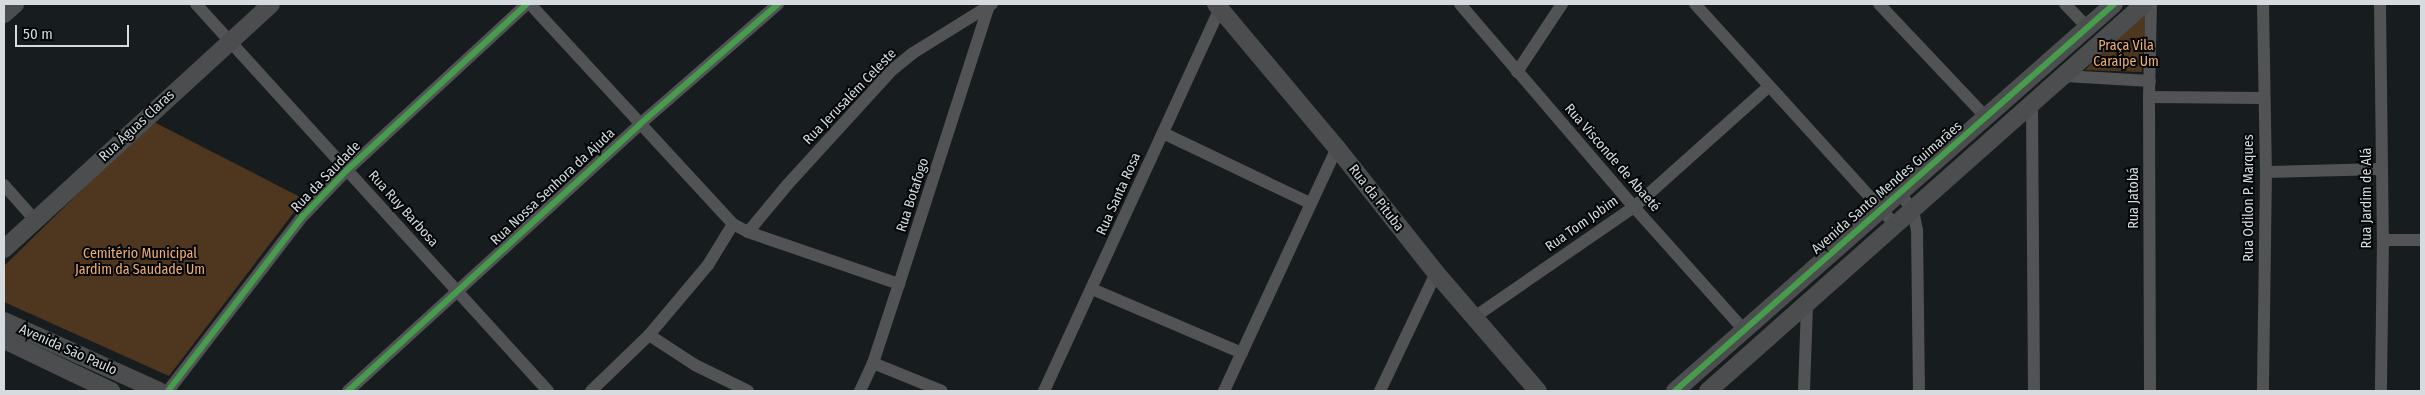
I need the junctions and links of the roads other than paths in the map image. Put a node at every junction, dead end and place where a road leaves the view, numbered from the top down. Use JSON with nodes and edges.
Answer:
{"nodes":[{"id":1,"x":15,"y":4,"type":"edge"},
{"id":2,"x":196,"y":4,"type":"edge"},
{"id":3,"x":271,"y":4,"type":"edge"},
{"id":4,"x":529,"y":4,"type":"edge"},
{"id":5,"x":778,"y":4,"type":"edge"},
{"id":6,"x":1460,"y":4,"type":"edge"},
{"id":7,"x":1562,"y":4,"type":"edge"},
{"id":8,"x":1695,"y":4,"type":"edge"},
{"id":9,"x":1879,"y":4,"type":"edge"},
{"id":10,"x":2065,"y":4,"type":"edge"},
{"id":11,"x":2114,"y":4,"type":"edge"},
{"id":12,"x":2144,"y":4,"type":"edge"},
{"id":13,"x":2151,"y":4,"type":"edge"},
{"id":14,"x":2262,"y":4,"type":"edge"},
{"id":15,"x":2380,"y":4,"type":"edge"},
{"id":16,"x":991,"y":5,"type":"edge"},
{"id":17,"x":1218,"y":6,"type":"edge"},
{"id":18,"x":4,"y":14,"type":"edge"},
{"id":19,"x":2088,"y":28,"type":"junction"},
{"id":20,"x":229,"y":40,"type":"junction"},
{"id":21,"x":1517,"y":72,"type":"junction"},
{"id":22,"x":2066,"y":76,"type":"junction"},
{"id":23,"x":2150,"y":81,"type":"junction"},
{"id":24,"x":1768,"y":87,"type":"junction"},
{"id":25,"x":2149,"y":97,"type":"junction"},
{"id":26,"x":2263,"y":98,"type":"junction"},
{"id":27,"x":2032,"y":105,"type":"junction"},
{"id":28,"x":1986,"y":117,"type":"junction"},
{"id":29,"x":640,"y":124,"type":"junction"},
{"id":30,"x":1163,"y":133,"type":"junction"},
{"id":31,"x":1337,"y":148,"type":"junction"},
{"id":32,"x":2382,"y":169,"type":"junction"},
{"id":33,"x":347,"y":170,"type":"junction"},
{"id":34,"x":2266,"y":172,"type":"junction"},
{"id":35,"x":4,"y":185,"type":"edge"},
{"id":36,"x":1900,"y":194,"type":"junction"},
{"id":37,"x":1310,"y":203,"type":"junction"},
{"id":38,"x":1634,"y":207,"type":"junction"},
{"id":39,"x":1882,"y":210,"type":"junction"},
{"id":40,"x":1913,"y":210,"type":"junction"},
{"id":41,"x":35,"y":220,"type":"junction"},
{"id":42,"x":733,"y":224,"type":"junction"},
{"id":43,"x":1896,"y":226,"type":"junction"},
{"id":44,"x":748,"y":232,"type":"junction"},
{"id":45,"x":2383,"y":240,"type":"junction"},
{"id":46,"x":2421,"y":240,"type":"edge"},
{"id":47,"x":4,"y":249,"type":"edge"},
{"id":48,"x":1436,"y":273,"type":"junction"},
{"id":49,"x":900,"y":284,"type":"junction"},
{"id":50,"x":1092,"y":289,"type":"junction"},
{"id":51,"x":458,"y":291,"type":"junction"},
{"id":52,"x":1806,"y":306,"type":"junction"},
{"id":53,"x":1474,"y":318,"type":"junction"},
{"id":54,"x":4,"y":321,"type":"edge"},
{"id":55,"x":1744,"y":330,"type":"junction"},
{"id":56,"x":649,"y":335,"type":"junction"},
{"id":57,"x":4,"y":340,"type":"edge"},
{"id":58,"x":1242,"y":353,"type":"junction"},
{"id":59,"x":873,"y":363,"type":"junction"},
{"id":60,"x":111,"y":391,"type":"edge"},
{"id":61,"x":159,"y":391,"type":"edge"},
{"id":62,"x":168,"y":391,"type":"edge"},
{"id":63,"x":348,"y":391,"type":"edge"},
{"id":64,"x":548,"y":391,"type":"edge"},
{"id":65,"x":590,"y":391,"type":"edge"},
{"id":66,"x":748,"y":391,"type":"edge"},
{"id":67,"x":860,"y":391,"type":"edge"},
{"id":68,"x":942,"y":391,"type":"edge"},
{"id":69,"x":1044,"y":391,"type":"edge"},
{"id":70,"x":1224,"y":391,"type":"edge"},
{"id":71,"x":1380,"y":391,"type":"edge"},
{"id":72,"x":1538,"y":391,"type":"edge"},
{"id":73,"x":1675,"y":391,"type":"edge"},
{"id":74,"x":1708,"y":391,"type":"edge"},
{"id":75,"x":1804,"y":391,"type":"edge"},
{"id":76,"x":1919,"y":391,"type":"edge"},
{"id":77,"x":2034,"y":391,"type":"edge"},
{"id":78,"x":2150,"y":391,"type":"edge"},
{"id":79,"x":2263,"y":391,"type":"edge"},
{"id":80,"x":2381,"y":391,"type":"edge"}],
"edges":[{"from":1,"to":18,"type":"street"},
{"from":2,"to":20,"type":"street","name":"Rua Ruy Barbosa"},
{"from":3,"to":20,"type":"street","name":"Rua Águas Claras"},
{"from":4,"to":29,"type":"street"},
{"from":4,"to":33,"type":"street","name":"Rua da Saudade"},
{"from":5,"to":29,"type":"street","name":"Rua Nossa Senhora da Ajuda"},
{"from":6,"to":21,"type":"street","name":"Rua Visconde de Abaeté"},
{"from":7,"to":21,"type":"street"},
{"from":8,"to":24,"type":"street"},
{"from":9,"to":28,"type":"street"},
{"from":10,"to":19,"type":"street"},
{"from":11,"to":19,"type":"street","name":"Avenida Santo Mendes Guimarães"},
{"from":12,"to":22,"type":"street"},
{"from":13,"to":23,"type":"street","name":"Rua Jatobá"},
{"from":14,"to":26,"type":"street","name":"Rua Odilon P. Marques"},
{"from":15,"to":32,"type":"street","name":"Rua Jardim de Alá"},
{"from":16,"to":44,"type":"street","name":"Rua Jerusalém Celeste"},
{"from":16,"to":49,"type":"street","name":"Rua Botafogo"},
{"from":17,"to":30,"type":"street","name":"Rua Santa Rosa"},
{"from":17,"to":31,"type":"street","name":"Rua da Pituba"},
{"from":19,"to":28,"type":"street","name":"Avenida Santo Mendes Guimarães"},
{"from":20,"to":33,"type":"street","name":"Rua Ruy Barbosa"},
{"from":20,"to":41,"type":"street","name":"Rua Águas Claras"},
{"from":21,"to":38,"type":"street","name":"Rua Visconde de Abaeté"},
{"from":22,"to":23,"type":"street"},
{"from":22,"to":27,"type":"street"},
{"from":23,"to":25,"type":"street","name":"Rua Jatobá"},
{"from":24,"to":38,"type":"street","name":"Rua Tom Jobim"},
{"from":24,"to":39,"type":"street"},
{"from":25,"to":26,"type":"street"},
{"from":25,"to":78,"type":"street","name":"Rua Jatobá"},
{"from":26,"to":34,"type":"street","name":"Rua Odilon P. Marques"},
{"from":27,"to":40,"type":"street"},
{"from":27,"to":77,"type":"street"},
{"from":28,"to":36,"type":"street","name":"Avenida Santo Mendes Guimarães"},
{"from":29,"to":42,"type":"street"},
{"from":29,"to":51,"type":"street","name":"Rua Nossa Senhora da Ajuda"},
{"from":30,"to":37,"type":"street"},
{"from":30,"to":50,"type":"street","name":"Rua Santa Rosa"},
{"from":31,"to":37,"type":"street"},
{"from":31,"to":48,"type":"street","name":"Rua da Pituba"},
{"from":32,"to":34,"type":"street"},
{"from":32,"to":45,"type":"street","name":"Rua Jardim de Alá"},
{"from":33,"to":51,"type":"street","name":"Rua Ruy Barbosa"},
{"from":33,"to":62,"type":"street","name":"Rua da Saudade"},
{"from":34,"to":79,"type":"street","name":"Rua Odilon P. Marques"},
{"from":35,"to":41,"type":"street"},
{"from":36,"to":39,"type":"street","name":"Avenida Santo Mendes Guimarães"},
{"from":36,"to":40,"type":"street"},
{"from":37,"to":58,"type":"street"},
{"from":38,"to":53,"type":"street","name":"Rua Tom Jobim"},
{"from":38,"to":55,"type":"street","name":"Rua Visconde de Abaeté"},
{"from":39,"to":43,"type":"street"},
{"from":39,"to":55,"type":"street","name":"Avenida Santo Mendes Guimarães"},
{"from":40,"to":43,"type":"street"},
{"from":40,"to":76,"type":"street"},
{"from":41,"to":47,"type":"street","name":"Rua Águas Claras"},
{"from":42,"to":44,"type":"street"},
{"from":42,"to":56,"type":"street"},
{"from":43,"to":52,"type":"street"},
{"from":44,"to":49,"type":"street"},
{"from":45,"to":46,"type":"street"},
{"from":45,"to":80,"type":"street","name":"Rua Jardim de Alá"},
{"from":48,"to":53,"type":"street","name":"Rua da Pituba"},
{"from":48,"to":71,"type":"street"},
{"from":49,"to":59,"type":"street","name":"Rua Botafogo"},
{"from":50,"to":58,"type":"street"},
{"from":50,"to":69,"type":"street","name":"Rua Santa Rosa"},
{"from":51,"to":63,"type":"street","name":"Rua Nossa Senhora da Ajuda"},
{"from":51,"to":64,"type":"street","name":"Rua Ruy Barbosa"},
{"from":52,"to":74,"type":"street"},
{"from":52,"to":75,"type":"street"},
{"from":53,"to":72,"type":"street","name":"Rua da Pituba"},
{"from":54,"to":61,"type":"street","name":"Avenida São Paulo"},
{"from":55,"to":73,"type":"street","name":"Avenida Santo Mendes Guimarães"},
{"from":56,"to":65,"type":"street"},
{"from":56,"to":66,"type":"street"},
{"from":57,"to":60,"type":"street","name":"Avenida São Paulo"},
{"from":58,"to":70,"type":"street"},
{"from":59,"to":67,"type":"street","name":"Rua Botafogo"},
{"from":59,"to":68,"type":"street"}]}
